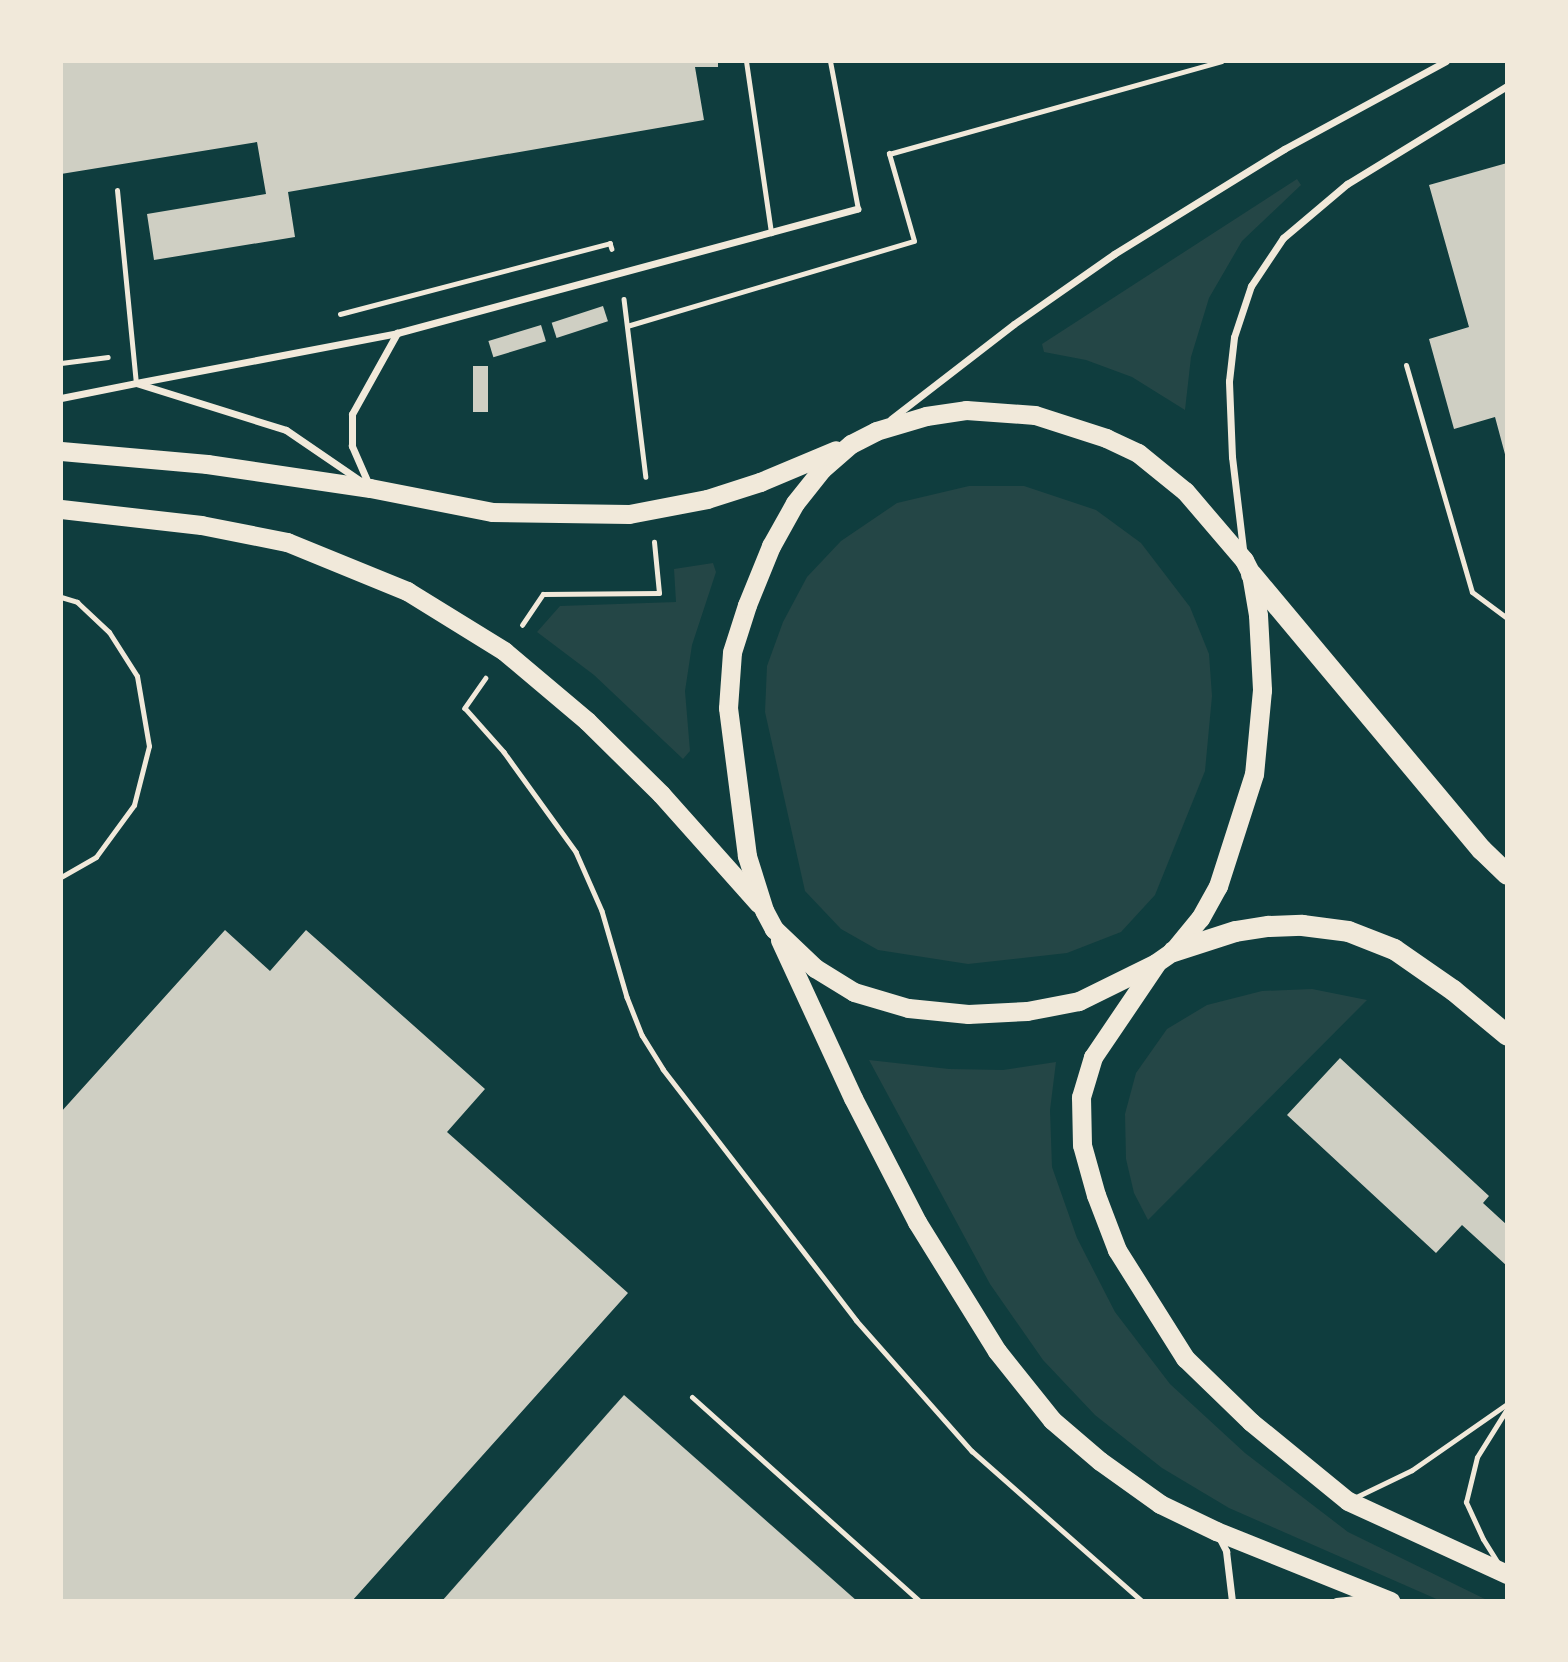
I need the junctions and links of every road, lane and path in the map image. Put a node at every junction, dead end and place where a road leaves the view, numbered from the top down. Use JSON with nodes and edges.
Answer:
{"nodes":[{"id":1,"x":746,"y":61,"type":"edge"},
{"id":2,"x":830,"y":61,"type":"edge"},
{"id":3,"x":1220,"y":61,"type":"edge"},
{"id":4,"x":1446,"y":61,"type":"edge"},
{"id":5,"x":1507,"y":86,"type":"edge"},
{"id":6,"x":117,"y":190,"type":"dead end"},
{"id":7,"x":858,"y":209,"type":"joint"},
{"id":8,"x":771,"y":233,"type":"junction"},
{"id":9,"x":621,"y":272,"type":"junction"},
{"id":10,"x":338,"y":315,"type":"dead end"},
{"id":11,"x":627,"y":327,"type":"dead end"},
{"id":12,"x":397,"y":333,"type":"junction"},
{"id":13,"x":133,"y":353,"type":"junction"},
{"id":14,"x":61,"y":363,"type":"edge"},
{"id":15,"x":1406,"y":365,"type":"dead end"},
{"id":16,"x":136,"y":383,"type":"junction"},
{"id":17,"x":61,"y":398,"type":"edge"},
{"id":18,"x":876,"y":430,"type":"junction"},
{"id":19,"x":851,"y":444,"type":"junction"},
{"id":20,"x":61,"y":451,"type":"edge"},
{"id":21,"x":370,"y":488,"type":"junction"},
{"id":22,"x":61,"y":509,"type":"edge"},
{"id":23,"x":1248,"y":567,"type":"junction"},
{"id":24,"x":61,"y":597,"type":"edge"},
{"id":25,"x":1507,"y":618,"type":"edge"},
{"id":26,"x":465,"y":708,"type":"dead end"},
{"id":27,"x":1507,"y":874,"type":"edge"},
{"id":28,"x":61,"y":877,"type":"edge"},
{"id":29,"x":764,"y":910,"type":"junction"},
{"id":30,"x":774,"y":929,"type":"junction"},
{"id":31,"x":1165,"y":957,"type":"junction"},
{"id":32,"x":1507,"y":1035,"type":"edge"},
{"id":33,"x":692,"y":1397,"type":"dead end"},
{"id":34,"x":1507,"y":1407,"type":"edge"},
{"id":35,"x":1348,"y":1501,"type":"junction"},
{"id":36,"x":1216,"y":1531,"type":"junction"},
{"id":37,"x":1505,"y":1573,"type":"edge"},
{"id":38,"x":1386,"y":1599,"type":"edge"},
{"id":39,"x":919,"y":1601,"type":"edge"},
{"id":40,"x":1142,"y":1601,"type":"edge"},
{"id":41,"x":1232,"y":1601,"type":"edge"},
{"id":42,"x":1336,"y":1601,"type":"edge"}],
"edges":[{"from":1,"to":8,"type":"lane"},
{"from":2,"to":7,"type":"lane"},
{"from":3,"to":11,"type":"path"},
{"from":4,"to":18,"type":"street"},
{"from":5,"to":23,"type":"street"},
{"from":6,"to":13,"type":"lane"},
{"from":7,"to":8,"type":"street"},
{"from":8,"to":9,"type":"street"},
{"from":9,"to":10,"type":"path"},
{"from":9,"to":12,"type":"street"},
{"from":12,"to":16,"type":"street"},
{"from":12,"to":21,"type":"street"},
{"from":13,"to":14,"type":"path"},
{"from":13,"to":16,"type":"lane"},
{"from":15,"to":25,"type":"lane"},
{"from":16,"to":17,"type":"street"},
{"from":16,"to":21,"type":"street"},
{"from":18,"to":19,"type":"highway"},
{"from":18,"to":23,"type":"highway"},
{"from":19,"to":21,"type":"highway"},
{"from":19,"to":29,"type":"highway"},
{"from":20,"to":21,"type":"highway"},
{"from":22,"to":29,"type":"highway"},
{"from":23,"to":27,"type":"highway"},
{"from":23,"to":31,"type":"highway"},
{"from":24,"to":28,"type":"lane"},
{"from":26,"to":40,"type":"path"},
{"from":29,"to":30,"type":"highway"},
{"from":30,"to":31,"type":"highway"},
{"from":30,"to":36,"type":"highway"},
{"from":31,"to":32,"type":"highway"},
{"from":31,"to":35,"type":"highway"},
{"from":33,"to":39,"type":"lane"},
{"from":34,"to":35,"type":"lane"},
{"from":34,"to":37,"type":"lane"},
{"from":35,"to":37,"type":"highway"},
{"from":36,"to":38,"type":"highway"},
{"from":36,"to":41,"type":"street"},
{"from":38,"to":42,"type":"street"}]}
